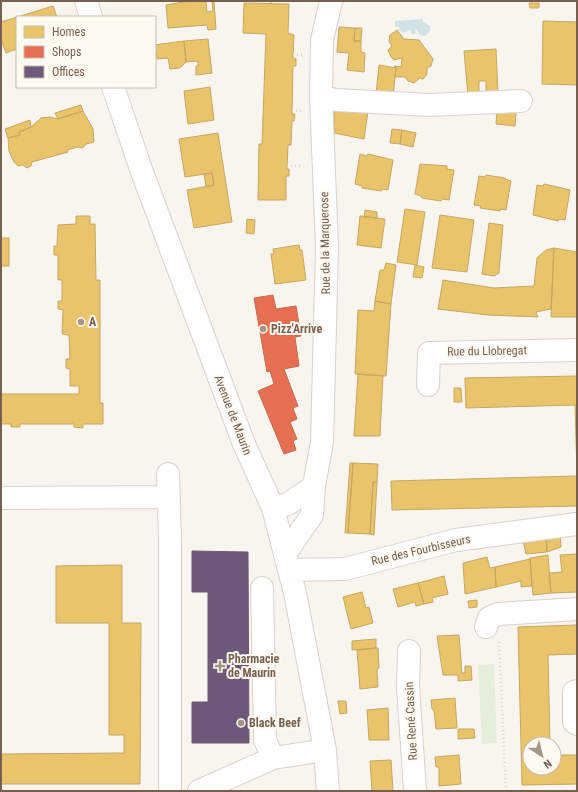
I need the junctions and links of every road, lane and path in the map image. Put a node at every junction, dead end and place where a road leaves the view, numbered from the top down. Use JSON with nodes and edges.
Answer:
{"nodes":[{"id":1,"x":86,"y":1,"type":"edge"},
{"id":2,"x":331,"y":1,"type":"edge"},
{"id":3,"x":91,"y":16,"type":"edge"},
{"id":4,"x":293,"y":55,"type":"dead end"},
{"id":5,"x":305,"y":55,"type":"dead end"},
{"id":6,"x":113,"y":88,"type":"edge"},
{"id":7,"x":321,"y":97,"type":"junction"},
{"id":8,"x":521,"y":101,"type":"dead end"},
{"id":9,"x":287,"y":166,"type":"dead end"},
{"id":10,"x":310,"y":166,"type":"dead end"},
{"id":11,"x":577,"y":350,"type":"edge"},
{"id":12,"x":428,"y":385,"type":"dead end"},
{"id":13,"x":168,"y":474,"type":"dead end"},
{"id":14,"x":314,"y":486,"type":"junction"},
{"id":15,"x":168,"y":497,"type":"junction"},
{"id":16,"x":1,"y":498,"type":"edge"},
{"id":17,"x":273,"y":508,"type":"junction"},
{"id":18,"x":577,"y":524,"type":"edge"},
{"id":19,"x":287,"y":562,"type":"junction"},
{"id":20,"x":262,"y":588,"type":"dead end"},
{"id":21,"x":577,"y":609,"type":"edge"},
{"id":22,"x":492,"y":620,"type":"joint"},
{"id":23,"x":409,"y":651,"type":"dead end"},
{"id":24,"x":577,"y":691,"type":"edge"},
{"id":25,"x":577,"y":724,"type":"edge"},
{"id":26,"x":325,"y":750,"type":"junction"},
{"id":27,"x":273,"y":758,"type":"junction"},
{"id":28,"x":170,"y":791,"type":"edge"},
{"id":29,"x":199,"y":791,"type":"edge"},
{"id":30,"x":328,"y":791,"type":"edge"},
{"id":31,"x":415,"y":791,"type":"edge"},
{"id":32,"x":506,"y":791,"type":"edge"}],
"edges":[{"from":1,"to":3,"type":"street"},
{"from":2,"to":7,"type":"street","name":"Rue de la Marquerose"},
{"from":4,"to":5,"type":"path"},
{"from":6,"to":17,"type":"street","name":"Avenue de Maurin"},
{"from":7,"to":8,"type":"street"},
{"from":7,"to":14,"type":"street","name":"Rue de la Marquerose"},
{"from":9,"to":10,"type":"path"},
{"from":11,"to":12,"type":"street","name":"Rue du Llobregat"},
{"from":13,"to":15,"type":"street"},
{"from":14,"to":17,"type":"street"},
{"from":14,"to":19,"type":"street","name":"Rue de la Marquerose"},
{"from":15,"to":16,"type":"street"},
{"from":15,"to":28,"type":"street"},
{"from":17,"to":19,"type":"street","name":"Avenue de Maurin"},
{"from":18,"to":19,"type":"street","name":"Rue des Fourbisseurs"},
{"from":19,"to":26,"type":"street","name":"Avenue de Maurin"},
{"from":20,"to":27,"type":"street"},
{"from":21,"to":22,"type":"street"},
{"from":22,"to":32,"type":"path"},
{"from":23,"to":31,"type":"street","name":"Rue René Cassin"},
{"from":24,"to":25,"type":"street"},
{"from":26,"to":27,"type":"street"},
{"from":26,"to":30,"type":"street","name":"Avenue de Maurin"},
{"from":27,"to":29,"type":"street"}]}
